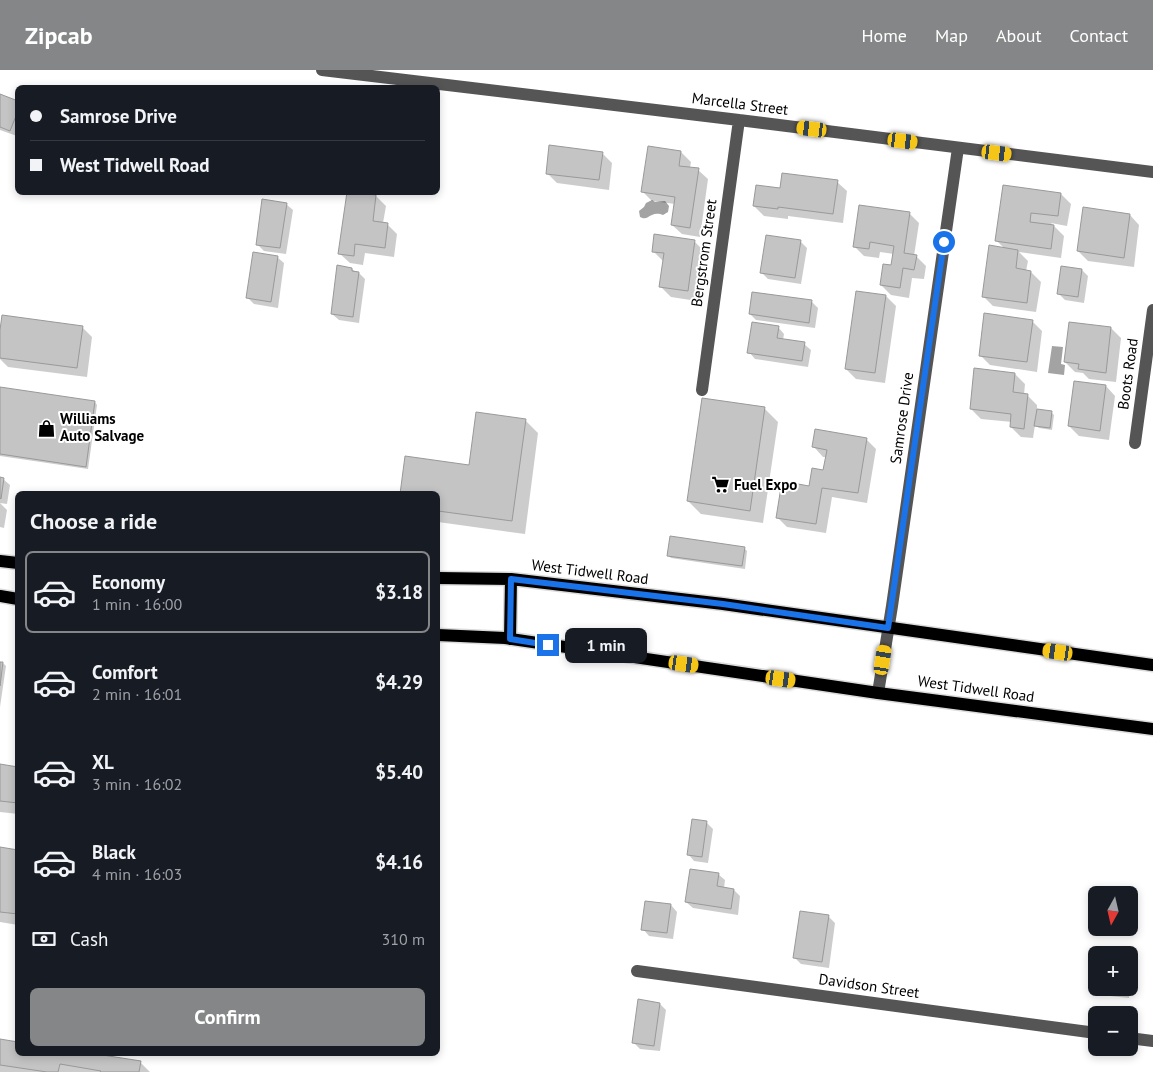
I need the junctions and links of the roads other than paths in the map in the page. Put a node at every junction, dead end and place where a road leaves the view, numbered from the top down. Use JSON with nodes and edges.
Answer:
{"nodes":[{"id":1,"x":322,"y":70,"type":"edge"},
{"id":2,"x":739,"y":120,"type":"junction"},
{"id":3,"x":958,"y":148,"type":"junction"},
{"id":4,"x":1153,"y":172,"type":"edge"},
{"id":5,"x":1153,"y":310,"type":"edge"},
{"id":6,"x":702,"y":390,"type":"dead end"},
{"id":7,"x":1135,"y":443,"type":"dead end"},
{"id":8,"x":0,"y":561,"type":"edge"},
{"id":9,"x":15,"y":563,"type":"edge"},
{"id":10,"x":440,"y":578,"type":"edge"},
{"id":11,"x":511,"y":579,"type":"junction"},
{"id":12,"x":0,"y":596,"type":"edge"},
{"id":13,"x":15,"y":598,"type":"edge"},
{"id":14,"x":888,"y":628,"type":"junction"},
{"id":15,"x":440,"y":635,"type":"edge"},
{"id":16,"x":510,"y":639,"type":"junction"},
{"id":17,"x":1153,"y":665,"type":"edge"},
{"id":18,"x":878,"y":693,"type":"junction"},
{"id":19,"x":1153,"y":729,"type":"edge"},
{"id":20,"x":637,"y":971,"type":"dead end"},
{"id":21,"x":1088,"y":1032,"type":"edge"},
{"id":22,"x":1138,"y":1039,"type":"edge"},
{"id":23,"x":1153,"y":1041,"type":"edge"}],
"edges":[{"from":1,"to":2,"type":"street","name":"Marcella Street"},
{"from":2,"to":3,"type":"street","name":"Marcella Street"},
{"from":2,"to":6,"type":"street","name":"Bergstrom Street"},
{"from":3,"to":4,"type":"street","name":"Marcella Street"},
{"from":3,"to":14,"type":"street","name":"Samrose Drive"},
{"from":5,"to":7,"type":"street","name":"Boots Road"},
{"from":8,"to":9,"type":"main road"},
{"from":10,"to":11,"type":"main road","name":"West Tidwell Road"},
{"from":11,"to":14,"type":"main road","name":"West Tidwell Road"},
{"from":11,"to":16,"type":"main road"},
{"from":12,"to":13,"type":"main road"},
{"from":14,"to":17,"type":"main road","name":"West Tidwell Road"},
{"from":14,"to":18,"type":"street","name":"Samrose Drive"},
{"from":15,"to":16,"type":"main road","name":"West Tidwell Road"},
{"from":16,"to":18,"type":"main road","name":"West Tidwell Road"},
{"from":18,"to":19,"type":"main road","name":"West Tidwell Road"},
{"from":20,"to":21,"type":"street","name":"Davidson Street"},
{"from":22,"to":23,"type":"street"}]}
